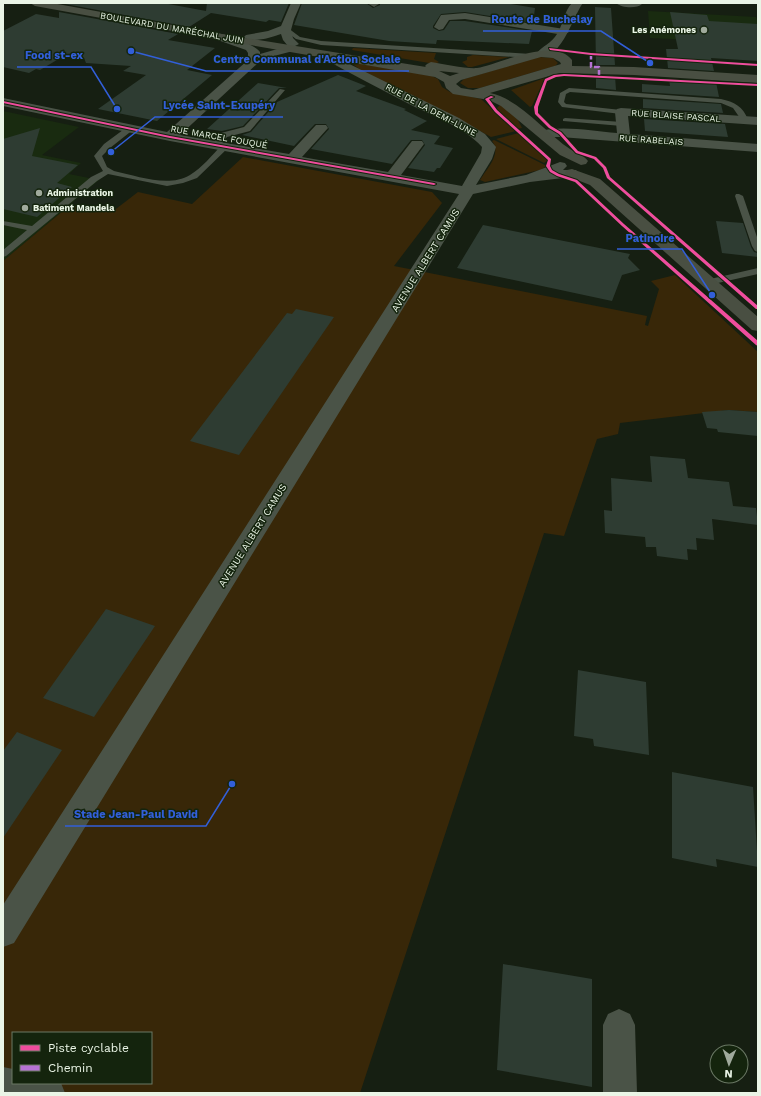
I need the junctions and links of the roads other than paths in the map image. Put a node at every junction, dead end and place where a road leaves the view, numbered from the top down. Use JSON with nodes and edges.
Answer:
{"nodes":[{"id":1,"x":35,"y":3,"type":"edge"},
{"id":2,"x":66,"y":3,"type":"edge"},
{"id":3,"x":296,"y":3,"type":"edge"},
{"id":4,"x":578,"y":3,"type":"edge"},
{"id":5,"x":621,"y":3,"type":"edge"},
{"id":6,"x":637,"y":4,"type":"edge"},
{"id":7,"x":438,"y":27,"type":"dead end"},
{"id":8,"x":286,"y":29,"type":"junction"},
{"id":9,"x":563,"y":35,"type":"junction"},
{"id":10,"x":216,"y":36,"type":"junction"},
{"id":11,"x":250,"y":37,"type":"junction"},
{"id":12,"x":291,"y":46,"type":"junction"},
{"id":13,"x":325,"y":55,"type":"junction"},
{"id":14,"x":537,"y":55,"type":"junction"},
{"id":15,"x":254,"y":61,"type":"junction"},
{"id":16,"x":562,"y":62,"type":"junction"},
{"id":17,"x":473,"y":71,"type":"junction"},
{"id":18,"x":758,"y":73,"type":"edge"},
{"id":19,"x":758,"y":79,"type":"edge"},
{"id":20,"x":450,"y":81,"type":"junction"},
{"id":21,"x":501,"y":86,"type":"junction"},
{"id":22,"x":282,"y":90,"type":"dead end"},
{"id":23,"x":473,"y":94,"type":"junction"},
{"id":24,"x":3,"y":102,"type":"edge"},
{"id":25,"x":505,"y":102,"type":"junction"},
{"id":26,"x":519,"y":114,"type":"junction"},
{"id":27,"x":622,"y":118,"type":"junction"},
{"id":28,"x":565,"y":120,"type":"dead end"},
{"id":29,"x":744,"y":120,"type":"junction"},
{"id":30,"x":758,"y":122,"type":"edge"},
{"id":31,"x":321,"y":128,"type":"dead end"},
{"id":32,"x":130,"y":129,"type":"junction"},
{"id":33,"x":544,"y":134,"type":"junction"},
{"id":34,"x":170,"y":137,"type":"junction"},
{"id":35,"x":624,"y":138,"type":"junction"},
{"id":36,"x":417,"y":144,"type":"dead end"},
{"id":37,"x":220,"y":146,"type":"junction"},
{"id":38,"x":758,"y":148,"type":"edge"},
{"id":39,"x":292,"y":159,"type":"junction"},
{"id":40,"x":585,"y":164,"type":"junction"},
{"id":41,"x":566,"y":169,"type":"junction"},
{"id":42,"x":108,"y":171,"type":"junction"},
{"id":43,"x":392,"y":177,"type":"junction"},
{"id":44,"x":595,"y":182,"type":"junction"},
{"id":45,"x":468,"y":191,"type":"junction"},
{"id":46,"x":739,"y":196,"type":"dead end"},
{"id":47,"x":3,"y":223,"type":"edge"},
{"id":48,"x":33,"y":229,"type":"junction"},
{"id":49,"x":758,"y":249,"type":"edge"},
{"id":50,"x":3,"y":254,"type":"edge"},
{"id":51,"x":758,"y":271,"type":"edge"},
{"id":52,"x":709,"y":282,"type":"junction"},
{"id":53,"x":758,"y":326,"type":"edge"},
{"id":54,"x":3,"y":932,"type":"edge"},
{"id":55,"x":619,"y":1025,"type":"dead end"},
{"id":56,"x":3,"y":1084,"type":"edge"},
{"id":57,"x":48,"y":1093,"type":"edge"},
{"id":58,"x":620,"y":1093,"type":"edge"}],
"edges":[{"from":1,"to":10,"type":"main road","name":"BOULEVARD DU MARÉCHAL JUIN"},
{"from":2,"to":11,"type":"main road","name":"BOULEVARD DU MARÉCHAL JUIN"},
{"from":3,"to":8,"type":"street"},
{"from":4,"to":9,"type":"street"},
{"from":5,"to":6,"type":"street"},
{"from":7,"to":9,"type":"street"},
{"from":8,"to":11,"type":"street"},
{"from":8,"to":12,"type":"street"},
{"from":8,"to":14,"type":"lane"},
{"from":9,"to":14,"type":"street"},
{"from":9,"to":16,"type":"street"},
{"from":10,"to":12,"type":"main road","name":"BOULEVARD DU MARÉCHAL JUIN"},
{"from":10,"to":15,"type":"street"},
{"from":11,"to":12,"type":"main road","name":"BOULEVARD DU MARÉCHAL JUIN"},
{"from":12,"to":13,"type":"main road","name":"BOULEVARD DU MARÉCHAL JUIN"},
{"from":12,"to":15,"type":"street"},
{"from":12,"to":17,"type":"main road","name":"BOULEVARD DU MARÉCHAL JUIN"},
{"from":13,"to":20,"type":"main road","name":"BOULEVARD DU MARÉCHAL JUIN"},
{"from":13,"to":45,"type":"street","name":"RUE DE LA DEMI-LUNE"},
{"from":14,"to":16,"type":"main road"},
{"from":14,"to":17,"type":"main road"},
{"from":15,"to":34,"type":"street"},
{"from":16,"to":18,"type":"main road"},
{"from":16,"to":19,"type":"main road"},
{"from":16,"to":21,"type":"main road"},
{"from":17,"to":20,"type":"main road"},
{"from":20,"to":23,"type":"main road","name":"BOULEVARD DU MARÉCHAL JUIN"},
{"from":21,"to":23,"type":"main road"},
{"from":21,"to":25,"type":"main road"},
{"from":22,"to":37,"type":"lane"},
{"from":23,"to":25,"type":"main road","name":"BOULEVARD DU MARÉCHAL JUIN"},
{"from":24,"to":32,"type":"street","name":"RUE MARCEL FOUQUÉ"},
{"from":25,"to":26,"type":"main road"},
{"from":26,"to":33,"type":"main road"},
{"from":26,"to":41,"type":"main road"},
{"from":27,"to":28,"type":"lane"},
{"from":27,"to":29,"type":"street","name":"RUE BLAISE PASCAL"},
{"from":27,"to":29,"type":"lane"},
{"from":27,"to":35,"type":"street","name":"RUE BLAISE PASCAL"},
{"from":29,"to":30,"type":"street","name":"RUE BLAISE PASCAL"},
{"from":31,"to":39,"type":"street"},
{"from":32,"to":34,"type":"street","name":"RUE MARCEL FOUQUÉ"},
{"from":32,"to":42,"type":"lane"},
{"from":33,"to":35,"type":"street","name":"RUE RABELAIS"},
{"from":33,"to":40,"type":"main road"},
{"from":34,"to":37,"type":"street","name":"RUE MARCEL FOUQUÉ"},
{"from":35,"to":38,"type":"street","name":"RUE RABELAIS"},
{"from":36,"to":43,"type":"street"},
{"from":37,"to":39,"type":"street","name":"RUE MARCEL FOUQUÉ"},
{"from":37,"to":42,"type":"lane"},
{"from":39,"to":43,"type":"street","name":"RUE MARCEL FOUQUÉ"},
{"from":40,"to":41,"type":"main road"},
{"from":40,"to":44,"type":"main road"},
{"from":41,"to":44,"type":"main road"},
{"from":41,"to":45,"type":"street"},
{"from":42,"to":48,"type":"lane"},
{"from":43,"to":45,"type":"street","name":"RUE MARCEL FOUQUÉ"},
{"from":44,"to":52,"type":"main road"},
{"from":45,"to":54,"type":"street","name":"AVENUE ALBERT CAMUS"},
{"from":46,"to":49,"type":"lane"},
{"from":47,"to":48,"type":"lane"},
{"from":48,"to":50,"type":"lane"},
{"from":51,"to":52,"type":"lane"},
{"from":52,"to":53,"type":"main road"},
{"from":55,"to":58,"type":"street"},
{"from":56,"to":57,"type":"street"}]}
